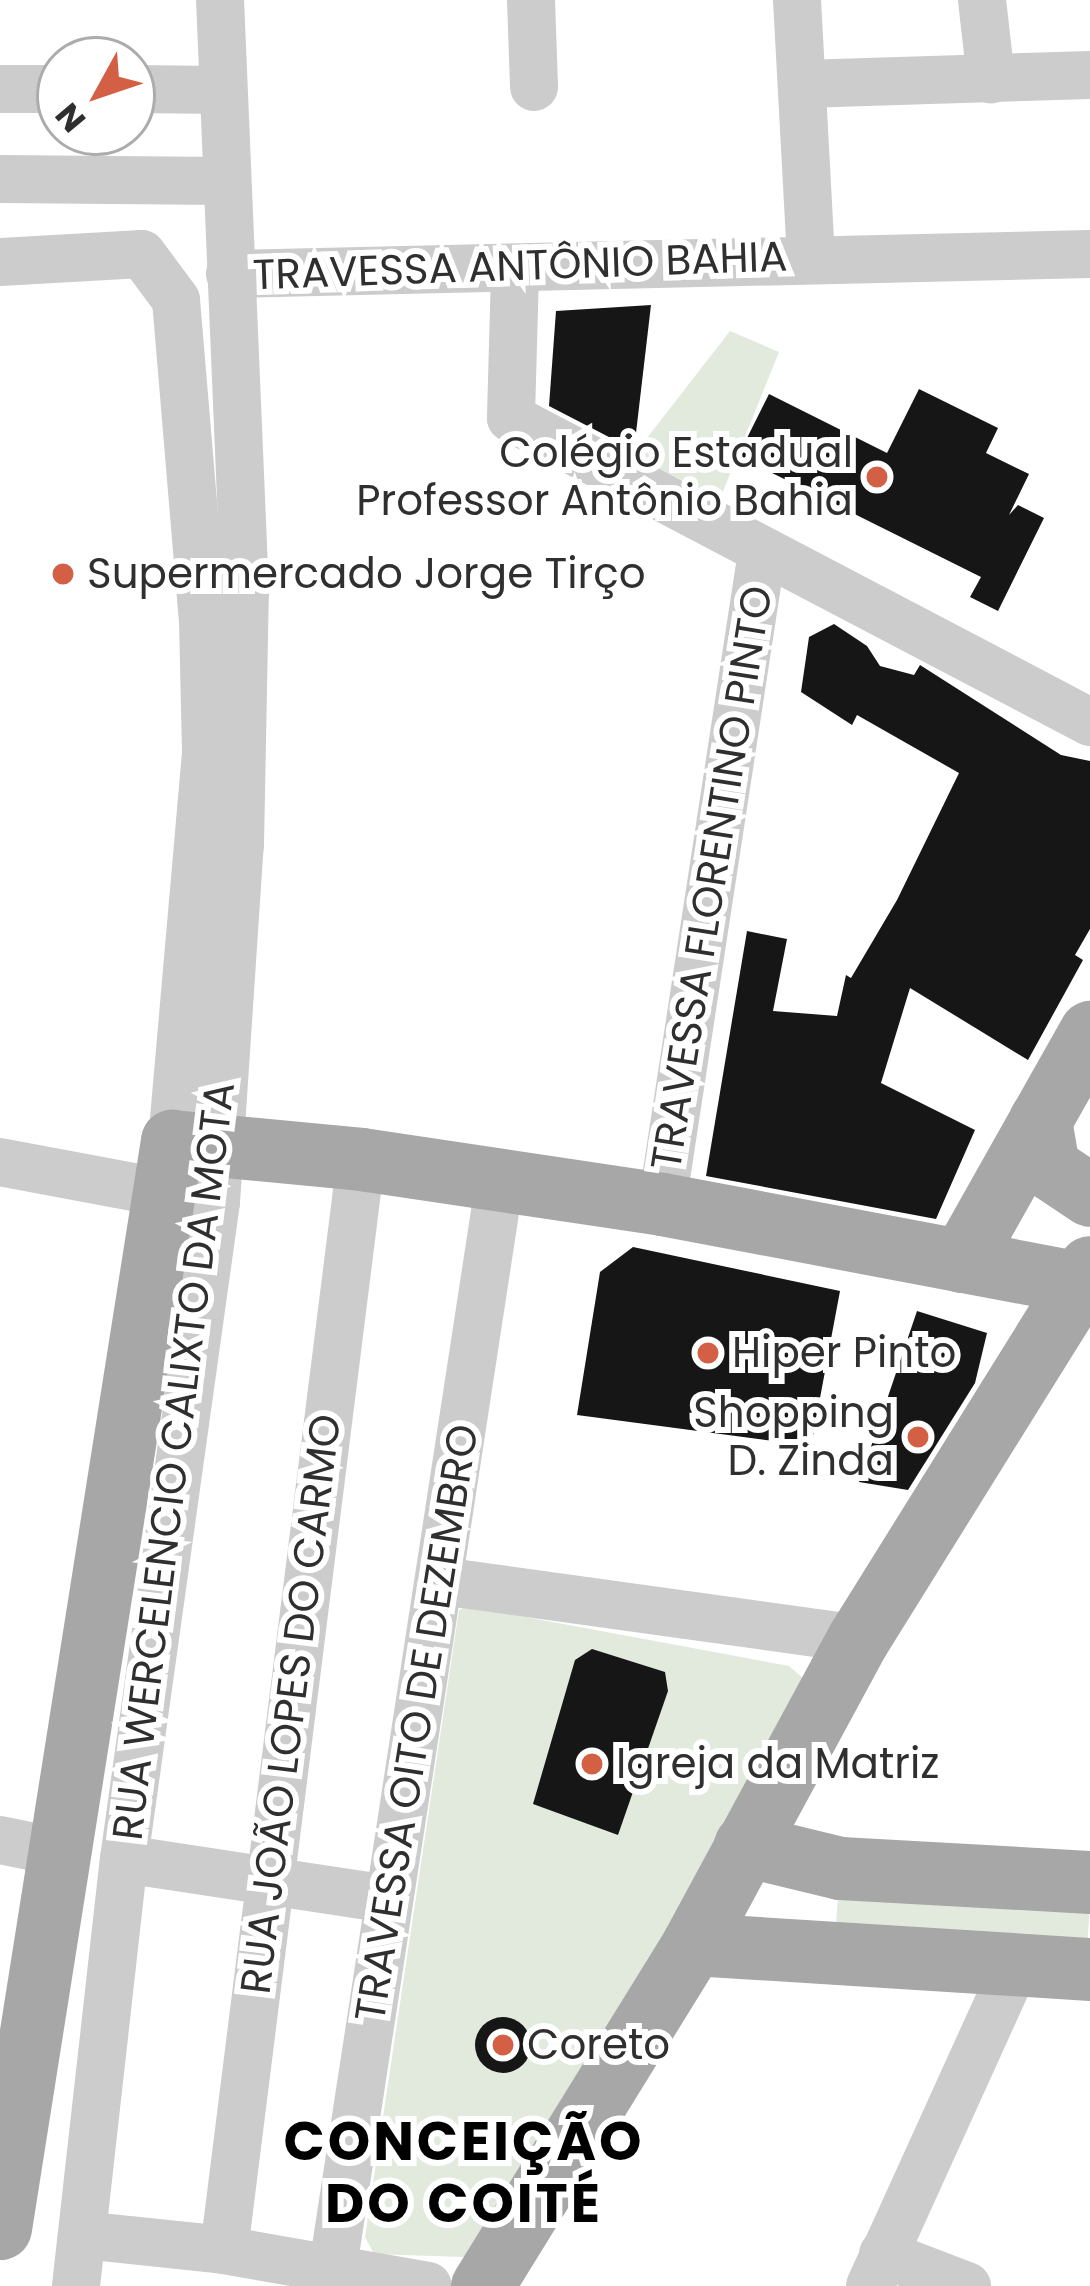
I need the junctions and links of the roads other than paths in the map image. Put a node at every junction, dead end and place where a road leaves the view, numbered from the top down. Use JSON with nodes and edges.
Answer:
{"nodes":[{"id":1,"x":220,"y":0,"type":"edge"},
{"id":2,"x":531,"y":0,"type":"edge"},
{"id":3,"x":797,"y":0,"type":"edge"},
{"id":4,"x":982,"y":0,"type":"edge"},
{"id":5,"x":1090,"y":75,"type":"edge"},
{"id":6,"x":991,"y":79,"type":"junction"},
{"id":7,"x":803,"y":84,"type":"junction"},
{"id":8,"x":534,"y":87,"type":"dead end"},
{"id":9,"x":0,"y":89,"type":"edge"},
{"id":10,"x":36,"y":89,"type":"edge"},
{"id":11,"x":156,"y":89,"type":"edge"},
{"id":12,"x":222,"y":90,"type":"junction"},
{"id":13,"x":0,"y":179,"type":"edge"},
{"id":14,"x":226,"y":181,"type":"junction"},
{"id":15,"x":1090,"y":254,"type":"edge"},
{"id":16,"x":811,"y":258,"type":"junction"},
{"id":17,"x":0,"y":262,"type":"edge"},
{"id":18,"x":515,"y":273,"type":"junction"},
{"id":19,"x":230,"y":274,"type":"junction"},
{"id":20,"x":763,"y":552,"type":"junction"},
{"id":21,"x":1090,"y":722,"type":"edge"},
{"id":22,"x":1090,"y":1032,"type":"edge"},
{"id":23,"x":1040,"y":1120,"type":"junction"},
{"id":24,"x":362,"y":1159,"type":"junction"},
{"id":25,"x":0,"y":1162,"type":"edge"},
{"id":26,"x":193,"y":1170,"type":"junction"},
{"id":27,"x":500,"y":1179,"type":"junction"},
{"id":28,"x":1090,"y":1195,"type":"edge"},
{"id":29,"x":662,"y":1204,"type":"junction"},
{"id":30,"x":961,"y":1261,"type":"junction"},
{"id":31,"x":1087,"y":1278,"type":"edge"},
{"id":32,"x":441,"y":1581,"type":"junction"},
{"id":33,"x":858,"y":1640,"type":"junction"},
{"id":34,"x":745,"y":1844,"type":"junction"},
{"id":35,"x":29,"y":1846,"type":"edge"},
{"id":36,"x":124,"y":1859,"type":"junction"},
{"id":37,"x":840,"y":1868,"type":"junction"},
{"id":38,"x":266,"y":1881,"type":"junction"},
{"id":39,"x":1090,"y":1882,"type":"edge"},
{"id":40,"x":388,"y":1899,"type":"junction"},
{"id":41,"x":693,"y":1944,"type":"junction"},
{"id":42,"x":838,"y":1957,"type":"junction"},
{"id":43,"x":1014,"y":1968,"type":"junction"},
{"id":44,"x":1090,"y":1969,"type":"edge"},
{"id":45,"x":0,"y":2224,"type":"edge"},
{"id":46,"x":82,"y":2235,"type":"junction"},
{"id":47,"x":224,"y":2250,"type":"junction"},
{"id":48,"x":333,"y":2267,"type":"junction"},
{"id":49,"x":877,"y":2270,"type":"edge"},
{"id":50,"x":76,"y":2286,"type":"edge"},
{"id":51,"x":428,"y":2286,"type":"edge"},
{"id":52,"x":482,"y":2286,"type":"edge"},
{"id":53,"x":967,"y":2286,"type":"edge"}],
"edges":[{"from":1,"to":12,"type":"street","name":"RUA WERCELENCIO CALIXTO DA MOTA"},
{"from":2,"to":8,"type":"street"},
{"from":3,"to":7,"type":"street","name":"TRAVESSA ANTÔNIO BAHIA"},
{"from":4,"to":6,"type":"street"},
{"from":5,"to":6,"type":"street"},
{"from":6,"to":7,"type":"street"},
{"from":7,"to":16,"type":"street","name":"TRAVESSA ANTÔNIO BAHIA"},
{"from":9,"to":10,"type":"street"},
{"from":11,"to":12,"type":"street"},
{"from":12,"to":14,"type":"street","name":"RUA WERCELENCIO CALIXTO DA MOTA"},
{"from":13,"to":14,"type":"street"},
{"from":14,"to":19,"type":"street","name":"RUA WERCELENCIO CALIXTO DA MOTA"},
{"from":15,"to":16,"type":"street","name":"TRAVESSA ANTÔNIO BAHIA"},
{"from":16,"to":18,"type":"street","name":"TRAVESSA ANTÔNIO BAHIA"},
{"from":17,"to":26,"type":"street","name":"RUA WERCELENCIO CALIXTO DA MOTA"},
{"from":18,"to":19,"type":"street","name":"TRAVESSA ANTÔNIO BAHIA"},
{"from":18,"to":20,"type":"street"},
{"from":19,"to":26,"type":"street","name":"RUA WERCELENCIO CALIXTO DA MOTA"},
{"from":20,"to":21,"type":"street"},
{"from":20,"to":29,"type":"street","name":"TRAVESSA FLORENTINO PINTO"},
{"from":22,"to":23,"type":"main road"},
{"from":23,"to":28,"type":"main road"},
{"from":23,"to":30,"type":"main road"},
{"from":24,"to":26,"type":"main road"},
{"from":24,"to":27,"type":"main road"},
{"from":24,"to":38,"type":"street","name":"RUA JOÃO LOPES DO CARMO"},
{"from":25,"to":26,"type":"street"},
{"from":26,"to":35,"type":"main road","name":"RUA WERCELENCIO CALIXTO DA MOTA"},
{"from":26,"to":36,"type":"street","name":"RUA WERCELENCIO CALIXTO DA MOTA"},
{"from":27,"to":29,"type":"main road"},
{"from":27,"to":32,"type":"street","name":"TRAVESSA OITO DE DEZEMBRO"},
{"from":29,"to":30,"type":"main road"},
{"from":30,"to":31,"type":"main road"},
{"from":31,"to":33,"type":"main road"},
{"from":32,"to":33,"type":"street"},
{"from":32,"to":40,"type":"street","name":"TRAVESSA OITO DE DEZEMBRO"},
{"from":33,"to":34,"type":"main road"},
{"from":34,"to":37,"type":"main road"},
{"from":34,"to":41,"type":"main road"},
{"from":35,"to":45,"type":"main road","name":"RUA WERCELENCIO CALIXTO DA MOTA"},
{"from":36,"to":38,"type":"street"},
{"from":36,"to":46,"type":"street","name":"RUA WERCELENCIO CALIXTO DA MOTA"},
{"from":37,"to":39,"type":"main road"},
{"from":37,"to":42,"type":"main road"},
{"from":38,"to":40,"type":"street"},
{"from":38,"to":47,"type":"street","name":"RUA JOÃO LOPES DO CARMO"},
{"from":40,"to":48,"type":"street","name":"TRAVESSA OITO DE DEZEMBRO"},
{"from":41,"to":42,"type":"main road"},
{"from":41,"to":52,"type":"main road"},
{"from":42,"to":43,"type":"main road"},
{"from":43,"to":44,"type":"main road"},
{"from":43,"to":49,"type":"street"},
{"from":46,"to":47,"type":"street"},
{"from":46,"to":50,"type":"street","name":"RUA WERCELENCIO CALIXTO DA MOTA"},
{"from":47,"to":48,"type":"street"},
{"from":48,"to":51,"type":"street"},
{"from":49,"to":53,"type":"street"}]}
